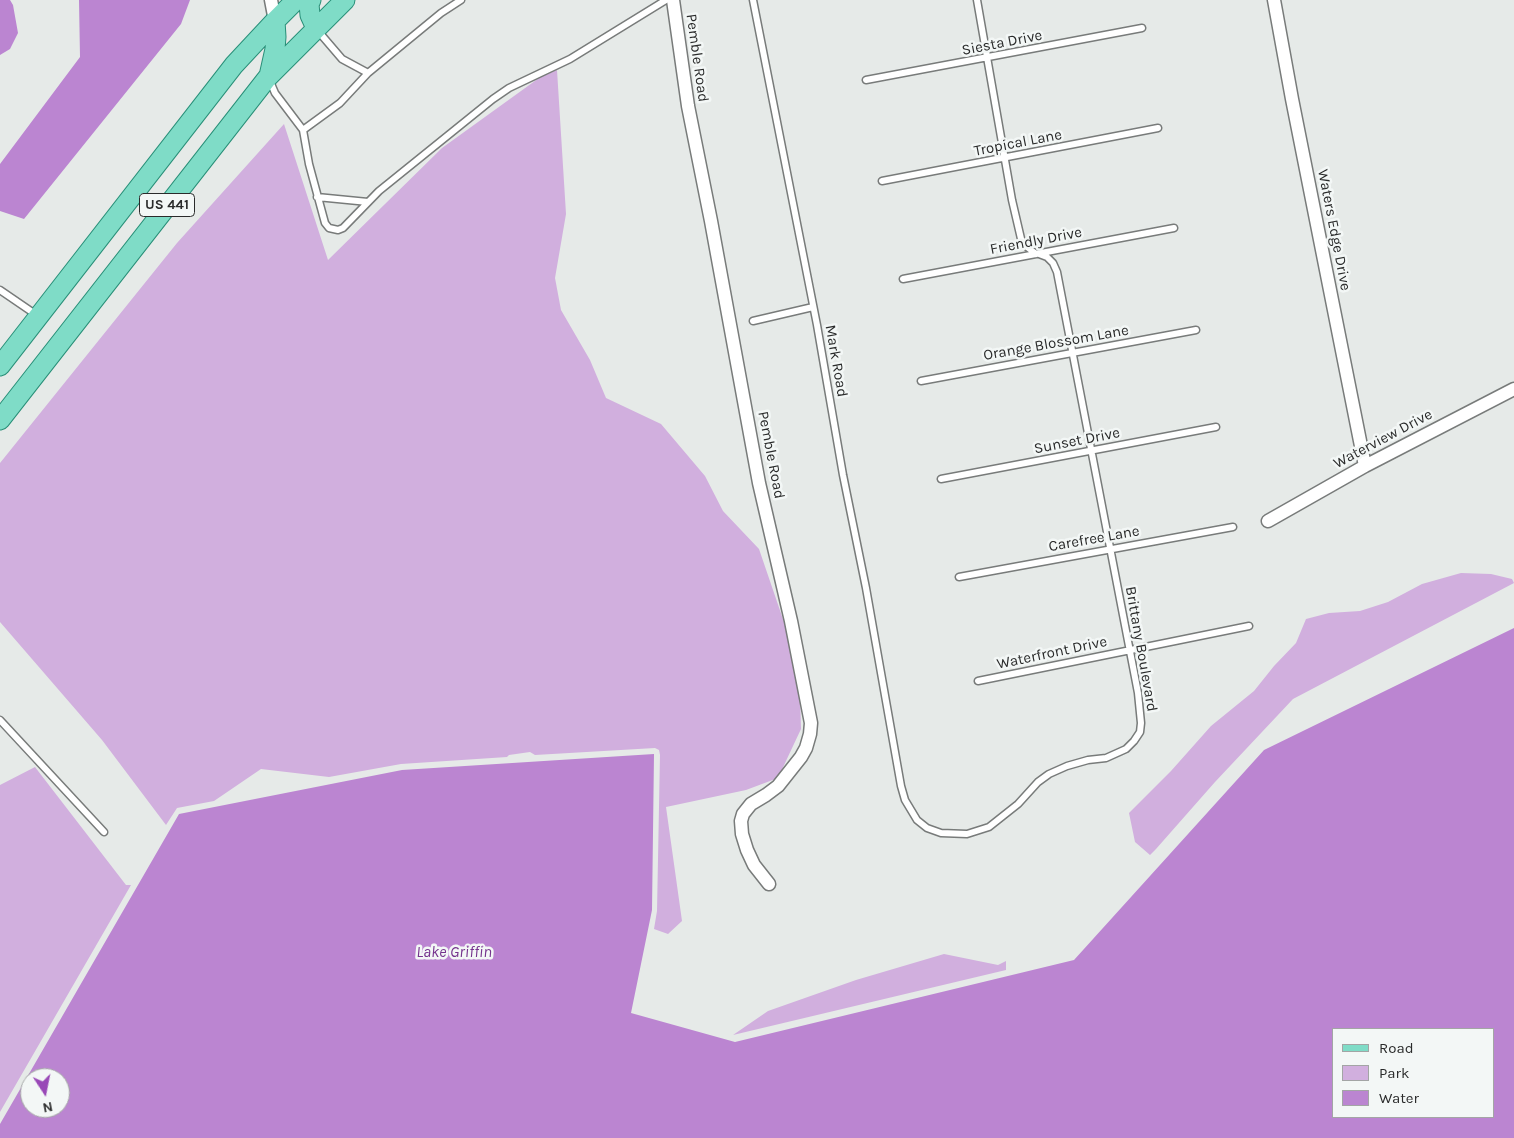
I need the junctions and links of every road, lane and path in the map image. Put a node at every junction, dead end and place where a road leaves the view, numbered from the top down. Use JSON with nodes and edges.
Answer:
{"nodes":[{"id":1,"x":271,"y":0,"type":"edge"},
{"id":2,"x":296,"y":0,"type":"edge"},
{"id":3,"x":311,"y":0,"type":"edge"},
{"id":4,"x":346,"y":0,"type":"edge"},
{"id":5,"x":461,"y":0,"type":"edge"},
{"id":6,"x":666,"y":0,"type":"edge"},
{"id":7,"x":673,"y":0,"type":"edge"},
{"id":8,"x":753,"y":0,"type":"edge"},
{"id":9,"x":977,"y":0,"type":"edge"},
{"id":10,"x":1274,"y":0,"type":"edge"},
{"id":11,"x":275,"y":21,"type":"junction"},
{"id":12,"x":316,"y":28,"type":"junction"},
{"id":13,"x":1142,"y":28,"type":"dead end"},
{"id":14,"x":988,"y":58,"type":"junction"},
{"id":15,"x":368,"y":73,"type":"junction"},
{"id":16,"x":268,"y":77,"type":"junction"},
{"id":17,"x":866,"y":80,"type":"dead end"},
{"id":18,"x":1158,"y":128,"type":"dead end"},
{"id":19,"x":303,"y":130,"type":"junction"},
{"id":20,"x":1004,"y":158,"type":"junction"},
{"id":21,"x":882,"y":181,"type":"dead end"},
{"id":22,"x":317,"y":197,"type":"junction"},
{"id":23,"x":368,"y":202,"type":"junction"},
{"id":24,"x":1174,"y":228,"type":"dead end"},
{"id":25,"x":1038,"y":254,"type":"junction"},
{"id":26,"x":903,"y":278,"type":"dead end"},
{"id":27,"x":0,"y":290,"type":"edge"},
{"id":28,"x":813,"y":307,"type":"junction"},
{"id":29,"x":39,"y":316,"type":"junction"},
{"id":30,"x":753,"y":321,"type":"dead end"},
{"id":31,"x":1196,"y":330,"type":"dead end"},
{"id":32,"x":1073,"y":353,"type":"junction"},
{"id":33,"x":0,"y":366,"type":"edge"},
{"id":34,"x":921,"y":381,"type":"dead end"},
{"id":35,"x":1514,"y":389,"type":"edge"},
{"id":36,"x":0,"y":420,"type":"edge"},
{"id":37,"x":1216,"y":427,"type":"dead end"},
{"id":38,"x":1091,"y":451,"type":"junction"},
{"id":39,"x":1365,"y":466,"type":"junction"},
{"id":40,"x":941,"y":479,"type":"dead end"},
{"id":41,"x":1268,"y":521,"type":"dead end"},
{"id":42,"x":1233,"y":527,"type":"dead end"},
{"id":43,"x":1110,"y":549,"type":"junction"},
{"id":44,"x":959,"y":577,"type":"dead end"},
{"id":45,"x":1249,"y":626,"type":"dead end"},
{"id":46,"x":1129,"y":650,"type":"junction"},
{"id":47,"x":978,"y":681,"type":"dead end"},
{"id":48,"x":0,"y":720,"type":"edge"},
{"id":49,"x":890,"y":726,"type":"joint"},
{"id":50,"x":104,"y":832,"type":"dead end"},
{"id":51,"x":769,"y":884,"type":"dead end"}],
"edges":[{"from":1,"to":11,"type":"street"},
{"from":2,"to":11,"type":"main road","number":"US 441"},
{"from":3,"to":12,"type":"main road"},
{"from":4,"to":12,"type":"main road","number":"US 441"},
{"from":5,"to":15,"type":"lane"},
{"from":6,"to":23,"type":"lane"},
{"from":7,"to":51,"type":"street","name":"Pemble Road"},
{"from":8,"to":28,"type":"lane","name":"Mark Road"},
{"from":9,"to":14,"type":"lane","name":"Brittany Boulevard"},
{"from":10,"to":39,"type":"street","name":"Waters Edge Drive"},
{"from":11,"to":16,"type":"main road"},
{"from":11,"to":29,"type":"main road","number":"US 441"},
{"from":12,"to":15,"type":"lane"},
{"from":12,"to":16,"type":"main road","number":"US 441"},
{"from":13,"to":14,"type":"lane","name":"Siesta Drive"},
{"from":14,"to":17,"type":"lane","name":"Siesta Drive"},
{"from":14,"to":20,"type":"lane","name":"Brittany Boulevard"},
{"from":15,"to":19,"type":"lane"},
{"from":16,"to":19,"type":"lane"},
{"from":16,"to":36,"type":"main road","number":"US 441"},
{"from":18,"to":20,"type":"lane","name":"Tropical Lane"},
{"from":19,"to":22,"type":"lane"},
{"from":20,"to":21,"type":"lane","name":"Tropical Lane"},
{"from":20,"to":25,"type":"lane","name":"Brittany Boulevard"},
{"from":22,"to":23,"type":"lane"},
{"from":22,"to":23,"type":"lane"},
{"from":24,"to":25,"type":"lane","name":"Friendly Drive"},
{"from":25,"to":26,"type":"lane","name":"Friendly Drive"},
{"from":25,"to":32,"type":"lane","name":"Brittany Boulevard"},
{"from":27,"to":29,"type":"lane"},
{"from":28,"to":30,"type":"lane"},
{"from":28,"to":49,"type":"lane","name":"Mark Road"},
{"from":29,"to":33,"type":"main road","number":"US 441"},
{"from":31,"to":32,"type":"lane","name":"Orange Blossom Lane"},
{"from":32,"to":34,"type":"lane","name":"Orange Blossom Lane"},
{"from":32,"to":38,"type":"lane","name":"Brittany Boulevard"},
{"from":35,"to":39,"type":"street","name":"Waterview Drive"},
{"from":37,"to":38,"type":"lane","name":"Sunset Drive"},
{"from":38,"to":40,"type":"lane","name":"Sunset Drive"},
{"from":38,"to":43,"type":"lane","name":"Brittany Boulevard"},
{"from":39,"to":41,"type":"street","name":"Waterview Drive"},
{"from":42,"to":43,"type":"lane","name":"Carefree Lane"},
{"from":43,"to":44,"type":"lane","name":"Carefree Lane"},
{"from":43,"to":46,"type":"lane","name":"Brittany Boulevard"},
{"from":45,"to":46,"type":"lane","name":"Waterfront Drive"},
{"from":46,"to":47,"type":"lane","name":"Waterfront Drive"},
{"from":46,"to":49,"type":"lane","name":"Brittany Boulevard"},
{"from":48,"to":50,"type":"lane"}]}
